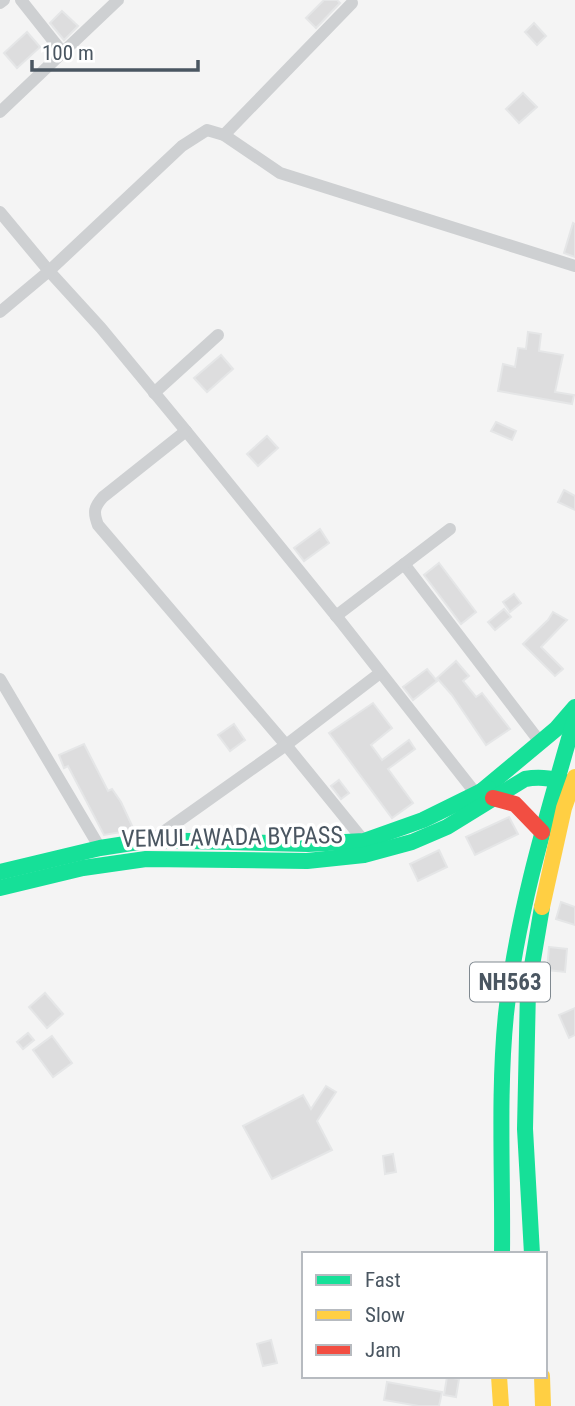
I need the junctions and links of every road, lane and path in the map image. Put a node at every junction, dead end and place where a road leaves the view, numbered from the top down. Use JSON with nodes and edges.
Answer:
{"nodes":[{"id":1,"x":21,"y":0,"type":"edge"},
{"id":2,"x":118,"y":0,"type":"edge"},
{"id":3,"x":352,"y":1,"type":"edge"},
{"id":4,"x":63,"y":53,"type":"junction"},
{"id":5,"x":0,"y":112,"type":"edge"},
{"id":6,"x":224,"y":135,"type":"junction"},
{"id":7,"x":0,"y":213,"type":"edge"},
{"id":8,"x":575,"y":266,"type":"edge"},
{"id":9,"x":49,"y":271,"type":"junction"},
{"id":10,"x":0,"y":312,"type":"edge"},
{"id":11,"x":218,"y":335,"type":"dead end"},
{"id":12,"x":154,"y":393,"type":"junction"},
{"id":13,"x":186,"y":431,"type":"junction"},
{"id":14,"x":450,"y":528,"type":"dead end"},
{"id":15,"x":404,"y":564,"type":"junction"},
{"id":16,"x":336,"y":616,"type":"junction"},
{"id":17,"x":380,"y":673,"type":"junction"},
{"id":18,"x":0,"y":679,"type":"edge"},
{"id":19,"x":575,"y":707,"type":"edge"},
{"id":20,"x":575,"y":718,"type":"edge"},
{"id":21,"x":540,"y":742,"type":"junction"},
{"id":22,"x":286,"y":745,"type":"junction"},
{"id":23,"x":568,"y":776,"type":"edge"},
{"id":24,"x":485,"y":797,"type":"junction"},
{"id":25,"x":542,"y":832,"type":"junction"},
{"id":26,"x":151,"y":840,"type":"junction"},
{"id":27,"x":364,"y":841,"type":"junction"},
{"id":28,"x":100,"y":848,"type":"junction"},
{"id":29,"x":0,"y":872,"type":"edge"},
{"id":30,"x":0,"y":888,"type":"edge"},
{"id":31,"x":502,"y":1252,"type":"edge"},
{"id":32,"x":532,"y":1252,"type":"edge"},
{"id":33,"x":499,"y":1378,"type":"edge"},
{"id":34,"x":542,"y":1378,"type":"edge"},
{"id":35,"x":501,"y":1406,"type":"edge"},
{"id":36,"x":543,"y":1406,"type":"edge"}],
"edges":[{"from":1,"to":4,"type":"street"},
{"from":2,"to":4,"type":"street"},
{"from":3,"to":6,"type":"street"},
{"from":4,"to":5,"type":"street"},
{"from":6,"to":8,"type":"street"},
{"from":6,"to":9,"type":"street"},
{"from":7,"to":9,"type":"street"},
{"from":9,"to":10,"type":"street"},
{"from":9,"to":12,"type":"street"},
{"from":11,"to":12,"type":"street"},
{"from":12,"to":13,"type":"street"},
{"from":13,"to":16,"type":"street"},
{"from":13,"to":22,"type":"street"},
{"from":14,"to":15,"type":"street"},
{"from":15,"to":16,"type":"street"},
{"from":15,"to":21,"type":"street"},
{"from":16,"to":17,"type":"street"},
{"from":17,"to":22,"type":"street"},
{"from":17,"to":24,"type":"street"},
{"from":18,"to":28,"type":"street"},
{"from":19,"to":21,"type":"main road"},
{"from":20,"to":23,"type":"main road","number":"NH563"},
{"from":21,"to":24,"type":"main road"},
{"from":22,"to":26,"type":"street"},
{"from":22,"to":27,"type":"street"},
{"from":23,"to":24,"type":"main road","name":"VEMULAWADA BYPASS"},
{"from":23,"to":25,"type":"main road","number":"NH563"},
{"from":23,"to":32,"type":"main road","number":"NH563"},
{"from":24,"to":25,"type":"main road"},
{"from":24,"to":27,"type":"main road","name":"VEMULAWADA BYPASS"},
{"from":24,"to":30,"type":"main road","name":"VEMULAWADA BYPASS"},
{"from":25,"to":31,"type":"main road","number":"NH563"},
{"from":26,"to":27,"type":"main road","name":"VEMULAWADA BYPASS"},
{"from":26,"to":28,"type":"main road","name":"VEMULAWADA BYPASS"},
{"from":28,"to":29,"type":"main road","name":"VEMULAWADA BYPASS"},
{"from":33,"to":35,"type":"main road"},
{"from":34,"to":36,"type":"main road"}]}
